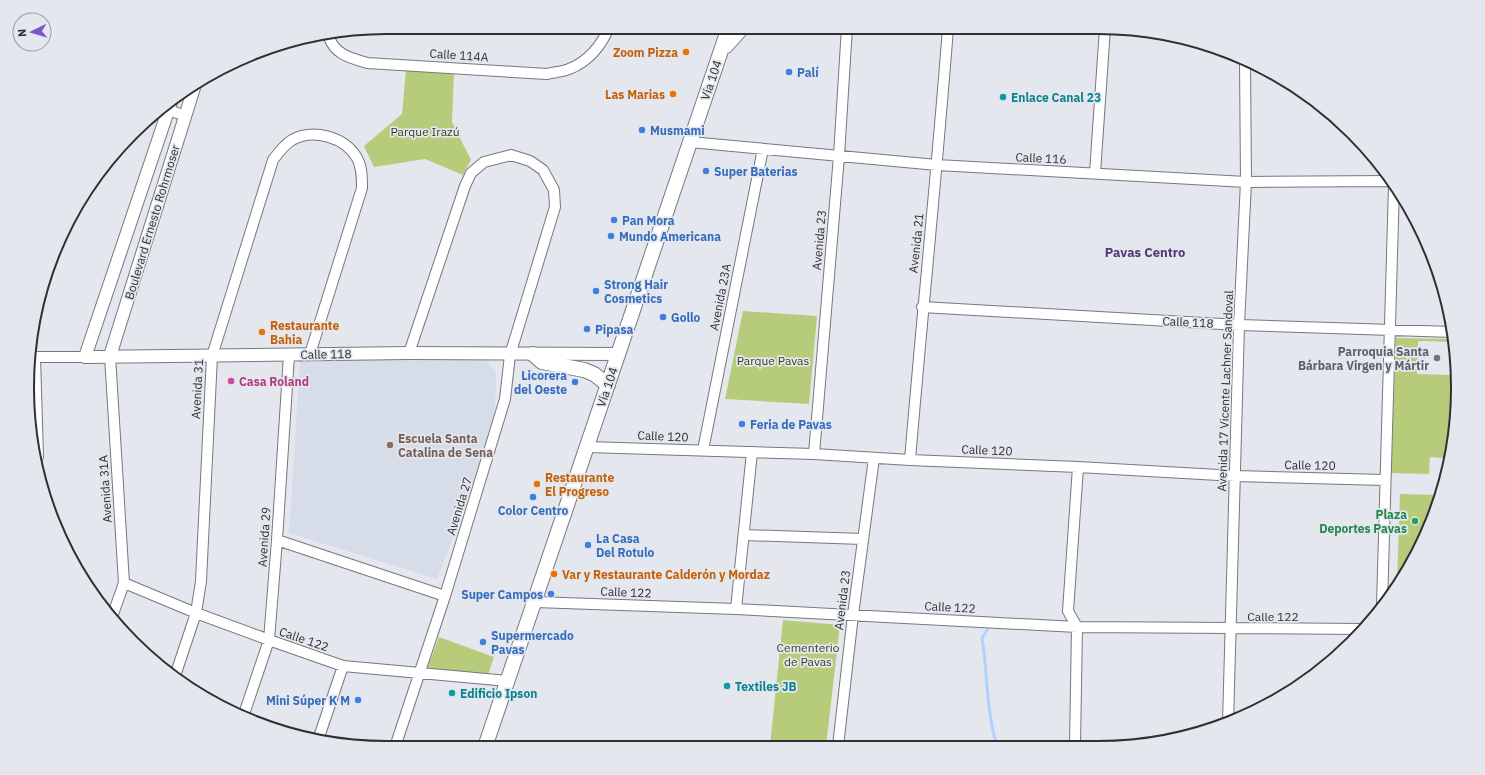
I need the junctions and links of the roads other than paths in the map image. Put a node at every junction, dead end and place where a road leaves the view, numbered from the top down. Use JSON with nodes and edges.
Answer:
{"nodes":[{"id":1,"x":607,"y":34,"type":"edge"},
{"id":2,"x":727,"y":34,"type":"edge"},
{"id":3,"x":736,"y":34,"type":"edge"},
{"id":4,"x":846,"y":34,"type":"edge"},
{"id":5,"x":948,"y":34,"type":"edge"},
{"id":6,"x":1105,"y":34,"type":"edge"},
{"id":7,"x":330,"y":39,"type":"edge"},
{"id":8,"x":722,"y":51,"type":"junction"},
{"id":9,"x":1245,"y":66,"type":"edge"},
{"id":10,"x":193,"y":93,"type":"edge"},
{"id":11,"x":171,"y":108,"type":"edge"},
{"id":12,"x":166,"y":112,"type":"edge"},
{"id":13,"x":186,"y":116,"type":"junction"},
{"id":14,"x":690,"y":142,"type":"junction"},
{"id":15,"x":763,"y":149,"type":"junction"},
{"id":16,"x":839,"y":156,"type":"junction"},
{"id":17,"x":937,"y":165,"type":"junction"},
{"id":18,"x":1094,"y":173,"type":"junction"},
{"id":19,"x":1384,"y":181,"type":"edge"},
{"id":20,"x":1246,"y":182,"type":"junction"},
{"id":21,"x":1394,"y":195,"type":"edge"},
{"id":22,"x":922,"y":308,"type":"junction"},
{"id":23,"x":1240,"y":325,"type":"junction"},
{"id":24,"x":1390,"y":331,"type":"junction"},
{"id":25,"x":1446,"y":332,"type":"edge"},
{"id":26,"x":409,"y":353,"type":"junction"},
{"id":27,"x":310,"y":354,"type":"junction"},
{"id":28,"x":532,"y":354,"type":"junction"},
{"id":29,"x":619,"y":354,"type":"junction"},
{"id":30,"x":289,"y":355,"type":"junction"},
{"id":31,"x":510,"y":355,"type":"junction"},
{"id":32,"x":110,"y":356,"type":"junction"},
{"id":33,"x":212,"y":356,"type":"junction"},
{"id":34,"x":36,"y":357,"type":"edge"},
{"id":35,"x":84,"y":357,"type":"junction"},
{"id":36,"x":35,"y":373,"type":"edge"},
{"id":37,"x":608,"y":385,"type":"junction"},
{"id":38,"x":37,"y":435,"type":"edge"},
{"id":39,"x":587,"y":447,"type":"junction"},
{"id":40,"x":703,"y":450,"type":"junction"},
{"id":41,"x":752,"y":452,"type":"junction"},
{"id":42,"x":814,"y":454,"type":"junction"},
{"id":43,"x":874,"y":458,"type":"junction"},
{"id":44,"x":910,"y":460,"type":"junction"},
{"id":45,"x":1078,"y":467,"type":"junction"},
{"id":46,"x":1236,"y":476,"type":"junction"},
{"id":47,"x":1385,"y":480,"type":"junction"},
{"id":48,"x":744,"y":535,"type":"junction"},
{"id":49,"x":864,"y":538,"type":"junction"},
{"id":50,"x":277,"y":540,"type":"junction"},
{"id":51,"x":124,"y":583,"type":"junction"},
{"id":52,"x":445,"y":596,"type":"junction"},
{"id":53,"x":1382,"y":597,"type":"edge"},
{"id":54,"x":535,"y":602,"type":"junction"},
{"id":55,"x":736,"y":609,"type":"junction"},
{"id":56,"x":114,"y":611,"type":"edge"},
{"id":57,"x":196,"y":613,"type":"junction"},
{"id":58,"x":853,"y":616,"type":"junction"},
{"id":59,"x":1077,"y":627,"type":"junction"},
{"id":60,"x":1230,"y":629,"type":"junction"},
{"id":61,"x":1354,"y":630,"type":"edge"},
{"id":62,"x":269,"y":640,"type":"junction"},
{"id":63,"x":343,"y":666,"type":"junction"},
{"id":64,"x":177,"y":671,"type":"edge"},
{"id":65,"x":420,"y":673,"type":"junction"},
{"id":66,"x":508,"y":681,"type":"junction"},
{"id":67,"x":245,"y":711,"type":"edge"},
{"id":68,"x":1228,"y":716,"type":"edge"},
{"id":69,"x":320,"y":734,"type":"edge"},
{"id":70,"x":397,"y":741,"type":"edge"},
{"id":71,"x":487,"y":741,"type":"edge"},
{"id":72,"x":839,"y":741,"type":"edge"},
{"id":73,"x":1075,"y":741,"type":"edge"}],
"edges":[{"from":1,"to":7,"type":"street","name":"Calle 114A"},
{"from":2,"to":8,"type":"main road","name":"Vía 104"},
{"from":3,"to":8,"type":"main road"},
{"from":4,"to":16,"type":"street","name":"Avenida 23"},
{"from":5,"to":17,"type":"street","name":"Avenida 21"},
{"from":6,"to":18,"type":"street"},
{"from":8,"to":14,"type":"main road","name":"Vía 104"},
{"from":9,"to":20,"type":"street","name":"Avenida 17 Vicente Lachner Sandoval"},
{"from":10,"to":13,"type":"street","name":"Boulevard Ernesto Rohrmoser"},
{"from":11,"to":13,"type":"street"},
{"from":12,"to":35,"type":"street","name":"Boulevard Ernesto Rohrmoser"},
{"from":13,"to":32,"type":"street","name":"Boulevard Ernesto Rohrmoser"},
{"from":14,"to":15,"type":"street","name":"Calle 116"},
{"from":14,"to":29,"type":"main road","name":"Vía 104"},
{"from":15,"to":16,"type":"street","name":"Calle 116"},
{"from":15,"to":40,"type":"street","name":"Avenida 23A"},
{"from":16,"to":17,"type":"street","name":"Calle 116"},
{"from":16,"to":42,"type":"street","name":"Avenida 23"},
{"from":17,"to":18,"type":"street","name":"Calle 116"},
{"from":17,"to":22,"type":"street","name":"Avenida 21"},
{"from":18,"to":20,"type":"street","name":"Calle 116"},
{"from":19,"to":20,"type":"street","name":"Calle 116"},
{"from":20,"to":23,"type":"street","name":"Avenida 17 Vicente Lachner Sandoval"},
{"from":21,"to":24,"type":"street"},
{"from":22,"to":23,"type":"street","name":"Calle 118"},
{"from":22,"to":44,"type":"street","name":"Avenida 21"},
{"from":23,"to":24,"type":"street","name":"Calle 118"},
{"from":23,"to":46,"type":"street","name":"Avenida 17 Vicente Lachner Sandoval"},
{"from":24,"to":25,"type":"street","name":"Calle 118"},
{"from":24,"to":47,"type":"street"},
{"from":26,"to":27,"type":"street","name":"Calle 118"},
{"from":26,"to":31,"type":"street","name":"Calle 118"},
{"from":26,"to":31,"type":"street","name":"Avenida 27"},
{"from":27,"to":30,"type":"street","name":"Calle 118"},
{"from":27,"to":33,"type":"street","name":"Avenida 31"},
{"from":28,"to":29,"type":"street","name":"Calle 118"},
{"from":28,"to":31,"type":"street","name":"Calle 118"},
{"from":28,"to":37,"type":"main road"},
{"from":29,"to":37,"type":"main road","name":"Vía 104"},
{"from":30,"to":33,"type":"street","name":"Calle 118"},
{"from":30,"to":50,"type":"street","name":"Avenida 29"},
{"from":31,"to":52,"type":"street","name":"Avenida 27"},
{"from":32,"to":33,"type":"street","name":"Calle 118"},
{"from":32,"to":35,"type":"street","name":"Calle 118"},
{"from":32,"to":51,"type":"street","name":"Avenida 31A"},
{"from":33,"to":57,"type":"street","name":"Avenida 31"},
{"from":34,"to":35,"type":"street","name":"Calle 118"},
{"from":36,"to":38,"type":"street"},
{"from":37,"to":39,"type":"main road","name":"Vía 104"},
{"from":39,"to":40,"type":"street","name":"Calle 120"},
{"from":39,"to":54,"type":"main road","name":"Vía 104"},
{"from":40,"to":41,"type":"street","name":"Calle 120"},
{"from":41,"to":42,"type":"street","name":"Calle 120"},
{"from":41,"to":48,"type":"street"},
{"from":42,"to":43,"type":"street","name":"Calle 120"},
{"from":43,"to":44,"type":"street","name":"Calle 120"},
{"from":43,"to":49,"type":"street","name":"Avenida 23"},
{"from":44,"to":45,"type":"street","name":"Calle 120"},
{"from":45,"to":46,"type":"street","name":"Calle 120"},
{"from":45,"to":59,"type":"street"},
{"from":46,"to":47,"type":"street","name":"Calle 120"},
{"from":46,"to":60,"type":"street","name":"Avenida 17 Vicente Lachner Sandoval"},
{"from":47,"to":53,"type":"street"},
{"from":48,"to":49,"type":"street"},
{"from":48,"to":55,"type":"street"},
{"from":49,"to":58,"type":"street","name":"Avenida 23"},
{"from":50,"to":52,"type":"street"},
{"from":50,"to":62,"type":"street","name":"Avenida 29"},
{"from":51,"to":56,"type":"street","name":"Avenida 31A"},
{"from":51,"to":57,"type":"street","name":"Calle 122"},
{"from":52,"to":65,"type":"street","name":"Avenida 27"},
{"from":54,"to":55,"type":"street","name":"Calle 122"},
{"from":54,"to":66,"type":"main road","name":"Vía 104"},
{"from":55,"to":58,"type":"street","name":"Calle 122"},
{"from":57,"to":62,"type":"street","name":"Calle 122"},
{"from":57,"to":64,"type":"street","name":"Avenida 31"},
{"from":58,"to":59,"type":"street","name":"Calle 122"},
{"from":58,"to":72,"type":"street","name":"Avenida 23"},
{"from":59,"to":60,"type":"street","name":"Calle 122"},
{"from":59,"to":73,"type":"street"},
{"from":60,"to":61,"type":"street","name":"Calle 122"},
{"from":60,"to":68,"type":"street","name":"Avenida 17 Vicente Lachner Sandoval"},
{"from":62,"to":63,"type":"street","name":"Calle 122"},
{"from":62,"to":67,"type":"street","name":"Avenida 29"},
{"from":63,"to":65,"type":"street","name":"Calle 122"},
{"from":63,"to":69,"type":"street"},
{"from":65,"to":66,"type":"street","name":"Calle 122"},
{"from":65,"to":70,"type":"street","name":"Avenida 27"},
{"from":66,"to":71,"type":"main road","name":"Vía 104"}]}
